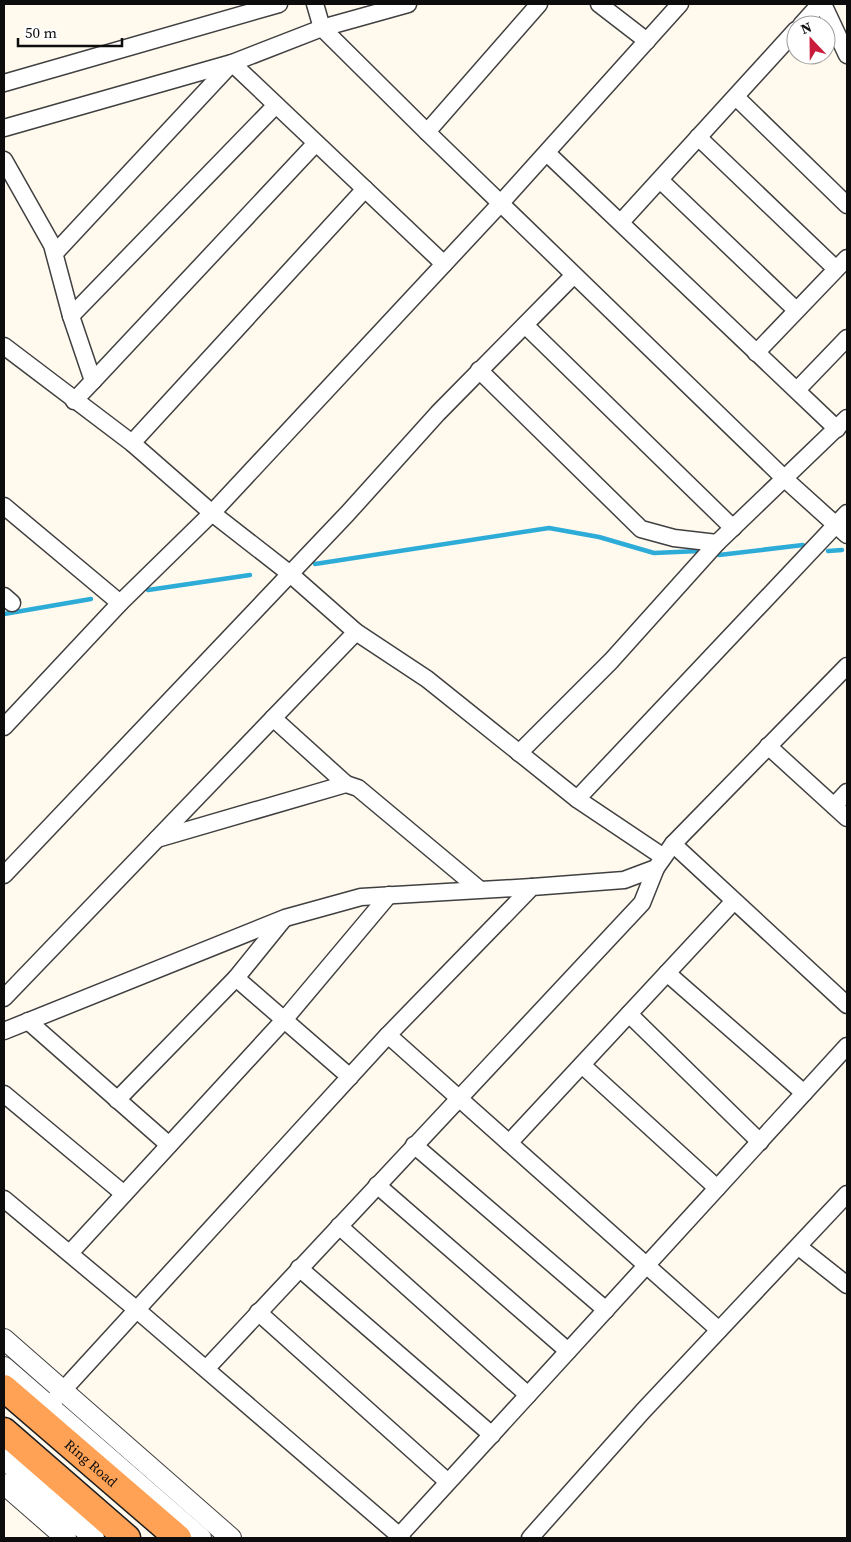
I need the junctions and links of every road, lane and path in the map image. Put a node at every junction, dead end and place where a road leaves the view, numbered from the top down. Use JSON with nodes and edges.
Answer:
{"nodes":[{"id":1,"x":279,"y":4,"type":"edge"},
{"id":2,"x":315,"y":4,"type":"edge"},
{"id":3,"x":408,"y":4,"type":"edge"},
{"id":4,"x":539,"y":4,"type":"edge"},
{"id":5,"x":599,"y":4,"type":"edge"},
{"id":6,"x":680,"y":4,"type":"edge"},
{"id":7,"x":821,"y":4,"type":"edge"},
{"id":8,"x":248,"y":8,"type":"edge"},
{"id":9,"x":811,"y":15,"type":"edge"},
{"id":10,"x":322,"y":28,"type":"junction"},
{"id":11,"x":647,"y":42,"type":"junction"},
{"id":12,"x":786,"y":42,"type":"edge"},
{"id":13,"x":847,"y":55,"type":"edge"},
{"id":14,"x":232,"y":63,"type":"junction"},
{"id":15,"x":4,"y":83,"type":"edge"},
{"id":16,"x":737,"y":98,"type":"junction"},
{"id":17,"x":276,"y":105,"type":"junction"},
{"id":18,"x":4,"y":128,"type":"edge"},
{"id":19,"x":426,"y":132,"type":"junction"},
{"id":20,"x":698,"y":137,"type":"junction"},
{"id":21,"x":316,"y":143,"type":"junction"},
{"id":22,"x":547,"y":153,"type":"junction"},
{"id":23,"x":4,"y":160,"type":"edge"},
{"id":24,"x":660,"y":180,"type":"junction"},
{"id":25,"x":365,"y":189,"type":"junction"},
{"id":26,"x":500,"y":204,"type":"junction"},
{"id":27,"x":847,"y":206,"type":"edge"},
{"id":28,"x":621,"y":222,"type":"junction"},
{"id":29,"x":55,"y":253,"type":"junction"},
{"id":30,"x":842,"y":263,"type":"edge"},
{"id":31,"x":444,"y":264,"type":"junction"},
{"id":32,"x":574,"y":275,"type":"junction"},
{"id":33,"x":796,"y":310,"type":"junction"},
{"id":34,"x":71,"y":316,"type":"junction"},
{"id":35,"x":525,"y":325,"type":"junction"},
{"id":36,"x":847,"y":338,"type":"edge"},
{"id":37,"x":4,"y":346,"type":"edge"},
{"id":38,"x":756,"y":352,"type":"junction"},
{"id":39,"x":479,"y":370,"type":"junction"},
{"id":40,"x":93,"y":381,"type":"junction"},
{"id":41,"x":797,"y":390,"type":"junction"},
{"id":42,"x":74,"y":401,"type":"junction"},
{"id":43,"x":842,"y":424,"type":"edge"},
{"id":44,"x":132,"y":443,"type":"junction"},
{"id":45,"x":786,"y":480,"type":"junction"},
{"id":46,"x":4,"y":506,"type":"edge"},
{"id":47,"x":212,"y":513,"type":"junction"},
{"id":48,"x":843,"y":524,"type":"edge"},
{"id":49,"x":733,"y":528,"type":"junction"},
{"id":50,"x":718,"y":543,"type":"junction"},
{"id":51,"x":289,"y":573,"type":"junction"},
{"id":52,"x":120,"y":604,"type":"junction"},
{"id":53,"x":356,"y":632,"type":"junction"},
{"id":54,"x":847,"y":666,"type":"edge"},
{"id":55,"x":273,"y":718,"type":"junction"},
{"id":56,"x":4,"y":727,"type":"edge"},
{"id":57,"x":768,"y":746,"type":"junction"},
{"id":58,"x":519,"y":753,"type":"junction"},
{"id":59,"x":346,"y":784,"type":"junction"},
{"id":60,"x":847,"y":792,"type":"edge"},
{"id":61,"x":577,"y":799,"type":"junction"},
{"id":62,"x":834,"y":806,"type":"junction"},
{"id":63,"x":847,"y":818,"type":"edge"},
{"id":64,"x":155,"y":840,"type":"junction"},
{"id":65,"x":664,"y":856,"type":"junction"},
{"id":66,"x":4,"y":875,"type":"edge"},
{"id":67,"x":532,"y":887,"type":"junction"},
{"id":68,"x":478,"y":889,"type":"junction"},
{"id":69,"x":389,"y":895,"type":"junction"},
{"id":70,"x":734,"y":901,"type":"junction"},
{"id":71,"x":285,"y":918,"type":"junction"},
{"id":72,"x":668,"y":973,"type":"junction"},
{"id":73,"x":236,"y":978,"type":"junction"},
{"id":74,"x":845,"y":997,"type":"edge"},
{"id":75,"x":4,"y":998,"type":"edge"},
{"id":76,"x":629,"y":1014,"type":"junction"},
{"id":77,"x":284,"y":1020,"type":"junction"},
{"id":78,"x":28,"y":1021,"type":"junction"},
{"id":79,"x":4,"y":1030,"type":"edge"},
{"id":80,"x":388,"y":1035,"type":"junction"},
{"id":81,"x":847,"y":1046,"type":"edge"},
{"id":82,"x":582,"y":1064,"type":"junction"},
{"id":83,"x":350,"y":1077,"type":"junction"},
{"id":84,"x":804,"y":1093,"type":"junction"},
{"id":85,"x":4,"y":1094,"type":"edge"},
{"id":86,"x":458,"y":1098,"type":"junction"},
{"id":87,"x":117,"y":1100,"type":"junction"},
{"id":88,"x":760,"y":1142,"type":"junction"},
{"id":89,"x":509,"y":1143,"type":"junction"},
{"id":90,"x":169,"y":1145,"type":"junction"},
{"id":91,"x":414,"y":1145,"type":"junction"},
{"id":92,"x":377,"y":1185,"type":"junction"},
{"id":93,"x":717,"y":1188,"type":"junction"},
{"id":94,"x":124,"y":1194,"type":"junction"},
{"id":95,"x":847,"y":1194,"type":"edge"},
{"id":96,"x":4,"y":1198,"type":"edge"},
{"id":97,"x":339,"y":1226,"type":"junction"},
{"id":98,"x":799,"y":1247,"type":"junction"},
{"id":99,"x":70,"y":1253,"type":"junction"},
{"id":100,"x":647,"y":1266,"type":"junction"},
{"id":101,"x":299,"y":1268,"type":"junction"},
{"id":102,"x":847,"y":1285,"type":"edge"},
{"id":103,"x":138,"y":1310,"type":"junction"},
{"id":104,"x":606,"y":1310,"type":"junction"},
{"id":105,"x":258,"y":1312,"type":"junction"},
{"id":106,"x":719,"y":1330,"type":"junction"},
{"id":107,"x":4,"y":1339,"type":"edge"},
{"id":108,"x":568,"y":1351,"type":"junction"},
{"id":109,"x":4,"y":1367,"type":"edge"},
{"id":110,"x":206,"y":1369,"type":"junction"},
{"id":111,"x":4,"y":1388,"type":"edge"},
{"id":112,"x":64,"y":1390,"type":"junction"},
{"id":113,"x":528,"y":1395,"type":"junction"},
{"id":114,"x":48,"y":1406,"type":"junction"},
{"id":115,"x":492,"y":1435,"type":"junction"},
{"id":116,"x":7,"y":1452,"type":"edge"},
{"id":117,"x":448,"y":1482,"type":"junction"},
{"id":118,"x":4,"y":1484,"type":"edge"},
{"id":119,"x":401,"y":1537,"type":"edge"},
{"id":120,"x":66,"y":1538,"type":"edge"},
{"id":121,"x":94,"y":1538,"type":"edge"},
{"id":122,"x":126,"y":1538,"type":"edge"},
{"id":123,"x":178,"y":1538,"type":"edge"},
{"id":124,"x":201,"y":1538,"type":"edge"},
{"id":125,"x":231,"y":1538,"type":"edge"},
{"id":126,"x":530,"y":1538,"type":"edge"}],
"edges":[{"from":1,"to":8,"type":"street"},
{"from":2,"to":10,"type":"street"},
{"from":3,"to":10,"type":"street"},
{"from":4,"to":19,"type":"street"},
{"from":5,"to":11,"type":"street"},
{"from":6,"to":11,"type":"street"},
{"from":7,"to":9,"type":"street"},
{"from":7,"to":13,"type":"street"},
{"from":8,"to":15,"type":"street"},
{"from":10,"to":14,"type":"street"},
{"from":10,"to":19,"type":"street"},
{"from":11,"to":22,"type":"street"},
{"from":12,"to":16,"type":"street"},
{"from":14,"to":17,"type":"street"},
{"from":14,"to":18,"type":"street"},
{"from":14,"to":29,"type":"street"},
{"from":16,"to":20,"type":"street"},
{"from":16,"to":27,"type":"street"},
{"from":17,"to":21,"type":"street"},
{"from":17,"to":34,"type":"street"},
{"from":19,"to":26,"type":"street"},
{"from":20,"to":24,"type":"street"},
{"from":20,"to":30,"type":"street"},
{"from":21,"to":25,"type":"street"},
{"from":21,"to":40,"type":"street"},
{"from":22,"to":26,"type":"street"},
{"from":22,"to":28,"type":"street"},
{"from":23,"to":29,"type":"street"},
{"from":24,"to":28,"type":"street"},
{"from":24,"to":33,"type":"street"},
{"from":25,"to":31,"type":"street"},
{"from":25,"to":44,"type":"street"},
{"from":26,"to":31,"type":"street"},
{"from":26,"to":32,"type":"street"},
{"from":28,"to":38,"type":"street"},
{"from":29,"to":34,"type":"street"},
{"from":30,"to":33,"type":"street"},
{"from":31,"to":47,"type":"street"},
{"from":32,"to":35,"type":"street"},
{"from":32,"to":45,"type":"street"},
{"from":33,"to":38,"type":"street"},
{"from":34,"to":40,"type":"street"},
{"from":35,"to":39,"type":"street"},
{"from":35,"to":49,"type":"street"},
{"from":36,"to":41,"type":"street"},
{"from":37,"to":42,"type":"street"},
{"from":38,"to":41,"type":"street"},
{"from":39,"to":50,"type":"street"},
{"from":39,"to":51,"type":"street"},
{"from":40,"to":42,"type":"street"},
{"from":41,"to":43,"type":"street"},
{"from":42,"to":44,"type":"street"},
{"from":43,"to":45,"type":"street"},
{"from":44,"to":47,"type":"street"},
{"from":45,"to":48,"type":"street"},
{"from":45,"to":49,"type":"street"},
{"from":46,"to":52,"type":"street"},
{"from":47,"to":51,"type":"street"},
{"from":47,"to":52,"type":"street"},
{"from":48,"to":61,"type":"street"},
{"from":49,"to":50,"type":"street"},
{"from":50,"to":58,"type":"street"},
{"from":51,"to":53,"type":"street"},
{"from":51,"to":66,"type":"street"},
{"from":52,"to":56,"type":"street"},
{"from":53,"to":55,"type":"street"},
{"from":53,"to":58,"type":"street"},
{"from":54,"to":57,"type":"street"},
{"from":55,"to":59,"type":"street"},
{"from":55,"to":64,"type":"street"},
{"from":57,"to":62,"type":"street"},
{"from":57,"to":65,"type":"street"},
{"from":58,"to":61,"type":"street"},
{"from":59,"to":64,"type":"street"},
{"from":59,"to":68,"type":"street"},
{"from":60,"to":62,"type":"street"},
{"from":61,"to":65,"type":"street"},
{"from":62,"to":63,"type":"street"},
{"from":64,"to":75,"type":"street"},
{"from":65,"to":67,"type":"street"},
{"from":65,"to":70,"type":"street"},
{"from":65,"to":86,"type":"street"},
{"from":67,"to":68,"type":"street"},
{"from":67,"to":80,"type":"street"},
{"from":68,"to":69,"type":"street"},
{"from":69,"to":71,"type":"street"},
{"from":69,"to":77,"type":"street"},
{"from":70,"to":72,"type":"street"},
{"from":70,"to":74,"type":"street"},
{"from":71,"to":73,"type":"street"},
{"from":71,"to":78,"type":"street"},
{"from":72,"to":76,"type":"street"},
{"from":72,"to":84,"type":"street"},
{"from":73,"to":77,"type":"street"},
{"from":73,"to":87,"type":"street"},
{"from":76,"to":82,"type":"street"},
{"from":76,"to":88,"type":"street"},
{"from":77,"to":83,"type":"street"},
{"from":77,"to":90,"type":"street"},
{"from":78,"to":79,"type":"street"},
{"from":78,"to":87,"type":"street"},
{"from":80,"to":83,"type":"street"},
{"from":80,"to":86,"type":"street"},
{"from":81,"to":84,"type":"street"},
{"from":82,"to":89,"type":"street"},
{"from":82,"to":93,"type":"street"},
{"from":83,"to":103,"type":"street"},
{"from":84,"to":88,"type":"street"},
{"from":85,"to":94,"type":"street"},
{"from":86,"to":89,"type":"street"},
{"from":86,"to":91,"type":"street"},
{"from":87,"to":90,"type":"street"},
{"from":88,"to":93,"type":"street"},
{"from":89,"to":100,"type":"street"},
{"from":90,"to":94,"type":"street"},
{"from":91,"to":92,"type":"street"},
{"from":91,"to":104,"type":"street"},
{"from":92,"to":97,"type":"street"},
{"from":92,"to":108,"type":"street"},
{"from":93,"to":100,"type":"street"},
{"from":94,"to":99,"type":"street"},
{"from":95,"to":98,"type":"street"},
{"from":96,"to":99,"type":"street"},
{"from":97,"to":101,"type":"street"},
{"from":97,"to":113,"type":"street"},
{"from":98,"to":102,"type":"street"},
{"from":98,"to":106,"type":"street"},
{"from":99,"to":103,"type":"street"},
{"from":100,"to":104,"type":"street"},
{"from":100,"to":106,"type":"street"},
{"from":101,"to":105,"type":"street"},
{"from":101,"to":115,"type":"street"},
{"from":103,"to":110,"type":"street"},
{"from":103,"to":112,"type":"street"},
{"from":104,"to":108,"type":"street"},
{"from":105,"to":110,"type":"street"},
{"from":105,"to":117,"type":"street"},
{"from":106,"to":126,"type":"street"},
{"from":107,"to":112,"type":"street"},
{"from":108,"to":113,"type":"street"},
{"from":109,"to":114,"type":"street"},
{"from":110,"to":119,"type":"street"},
{"from":111,"to":123,"type":"highway","name":"Ring Road"},
{"from":112,"to":114,"type":"street"},
{"from":112,"to":125,"type":"street"},
{"from":113,"to":115,"type":"street"},
{"from":114,"to":124,"type":"street"},
{"from":115,"to":117,"type":"street"},
{"from":116,"to":121,"type":"street"},
{"from":116,"to":122,"type":"highway"},
{"from":117,"to":119,"type":"street"},
{"from":118,"to":120,"type":"street"}]}
